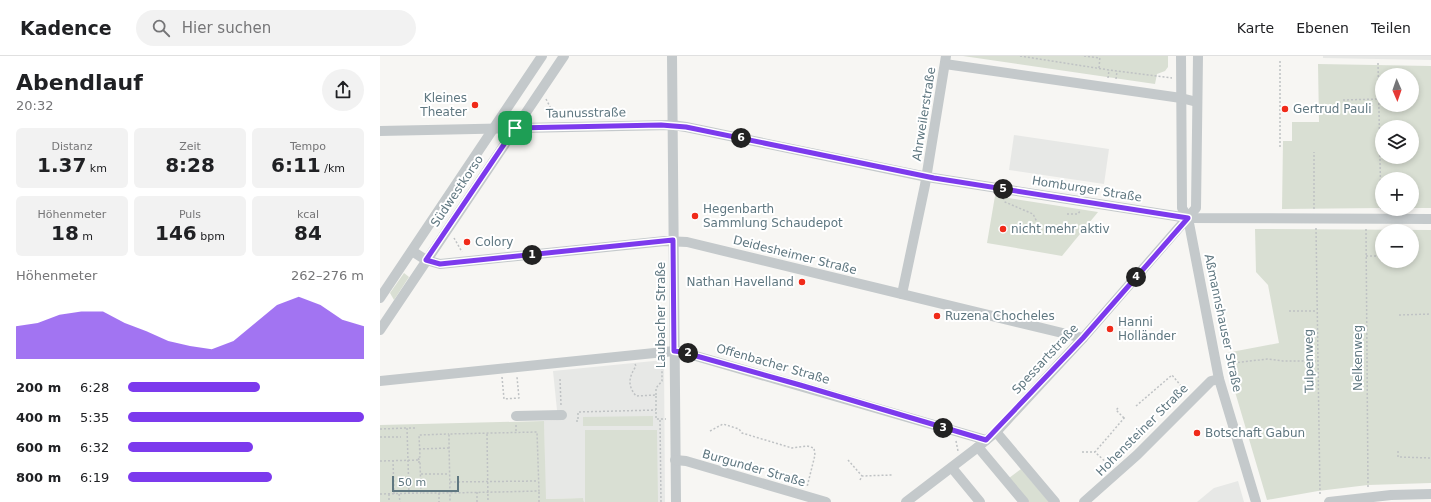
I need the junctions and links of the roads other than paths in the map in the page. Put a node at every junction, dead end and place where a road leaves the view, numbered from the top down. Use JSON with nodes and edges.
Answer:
{"nodes":[{"id":1,"x":542,"y":56,"type":"edge"},
{"id":2,"x":564,"y":56,"type":"edge"},
{"id":3,"x":672,"y":56,"type":"edge"},
{"id":4,"x":1181,"y":56,"type":"edge"},
{"id":5,"x":1198,"y":56,"type":"edge"},
{"id":6,"x":945,"y":60,"type":"edge"},
{"id":7,"x":1181,"y":98,"type":"junction"},
{"id":8,"x":1197,"y":102,"type":"junction"},
{"id":9,"x":672,"y":125,"type":"junction"},
{"id":10,"x":515,"y":128,"type":"junction"},
{"id":11,"x":494,"y":129,"type":"junction"},
{"id":12,"x":380,"y":131,"type":"edge"},
{"id":13,"x":927,"y":177,"type":"junction"},
{"id":14,"x":1188,"y":218,"type":"junction"},
{"id":15,"x":1431,"y":219,"type":"edge"},
{"id":16,"x":673,"y":240,"type":"junction"},
{"id":17,"x":412,"y":251,"type":"junction"},
{"id":18,"x":426,"y":260,"type":"junction"},
{"id":19,"x":902,"y":294,"type":"junction"},
{"id":20,"x":380,"y":298,"type":"edge"},
{"id":21,"x":380,"y":330,"type":"edge"},
{"id":22,"x":1083,"y":338,"type":"junction"},
{"id":23,"x":674,"y":351,"type":"junction"},
{"id":24,"x":1219,"y":379,"type":"junction"},
{"id":25,"x":380,"y":381,"type":"edge"},
{"id":26,"x":562,"y":415,"type":"road end"},
{"id":27,"x":516,"y":416,"type":"dead end"},
{"id":28,"x":996,"y":432,"type":"junction"},
{"id":29,"x":986,"y":440,"type":"junction"},
{"id":30,"x":978,"y":447,"type":"junction"},
{"id":31,"x":675,"y":460,"type":"junction"},
{"id":32,"x":952,"y":468,"type":"junction"},
{"id":33,"x":1431,"y":494,"type":"edge"},
{"id":34,"x":676,"y":502,"type":"edge"},
{"id":35,"x":826,"y":502,"type":"edge"},
{"id":36,"x":906,"y":502,"type":"edge"},
{"id":37,"x":980,"y":502,"type":"edge"},
{"id":38,"x":1024,"y":502,"type":"edge"},
{"id":39,"x":1055,"y":502,"type":"edge"},
{"id":40,"x":1084,"y":502,"type":"edge"},
{"id":41,"x":1256,"y":502,"type":"edge"},
{"id":42,"x":1329,"y":502,"type":"edge"}],
"edges":[{"from":1,"to":11,"type":"street","name":"Südwestkorso"},
{"from":2,"to":10,"type":"street","name":"Südwestkorso"},
{"from":3,"to":9,"type":"street","name":"Laubacher Straße"},
{"from":4,"to":7,"type":"street","name":"Aßmannshauser Straße"},
{"from":5,"to":8,"type":"street","name":"Spessartstraße"},
{"from":6,"to":7,"type":"street"},
{"from":6,"to":13,"type":"street","name":"Ahrweilerstraße"},
{"from":7,"to":8,"type":"street"},
{"from":7,"to":14,"type":"street","name":"Aßmannshauser Straße"},
{"from":8,"to":14,"type":"street","name":"Spessartstraße"},
{"from":9,"to":10,"type":"street","name":"Taunusstraße"},
{"from":9,"to":13,"type":"street","name":"Homburger Straße"},
{"from":9,"to":16,"type":"street","name":"Laubacher Straße"},
{"from":10,"to":11,"type":"street","name":"Taunusstraße"},
{"from":10,"to":18,"type":"street","name":"Südwestkorso"},
{"from":11,"to":12,"type":"street","name":"Taunusstraße"},
{"from":11,"to":17,"type":"street","name":"Südwestkorso"},
{"from":13,"to":14,"type":"street","name":"Homburger Straße"},
{"from":13,"to":19,"type":"street","name":"Ahrweilerstraße"},
{"from":14,"to":15,"type":"street","name":"Homburger Straße"},
{"from":14,"to":22,"type":"street","name":"Spessartstraße"},
{"from":14,"to":24,"type":"street","name":"Aßmannshauser Straße"},
{"from":16,"to":18,"type":"street","name":"Deidesheimer Straße"},
{"from":16,"to":19,"type":"street","name":"Deidesheimer Straße"},
{"from":16,"to":23,"type":"street","name":"Laubacher Straße"},
{"from":17,"to":18,"type":"street"},
{"from":17,"to":20,"type":"street","name":"Südwestkorso"},
{"from":18,"to":21,"type":"street","name":"Südwestkorso"},
{"from":19,"to":22,"type":"street","name":"Deidesheimer Straße"},
{"from":22,"to":28,"type":"street","name":"Spessartstraße"},
{"from":23,"to":25,"type":"street","name":"Offenbacher Straße"},
{"from":23,"to":29,"type":"street","name":"Offenbacher Straße"},
{"from":23,"to":31,"type":"street","name":"Laubacher Straße"},
{"from":24,"to":40,"type":"street","name":"Hohensteiner Straße"},
{"from":24,"to":41,"type":"street","name":"Aßmannshauser Straße"},
{"from":26,"to":27,"type":"street"},
{"from":28,"to":29,"type":"street","name":"Spessartstraße"},
{"from":28,"to":39,"type":"street"},
{"from":29,"to":30,"type":"street","name":"Spessartstraße"},
{"from":30,"to":32,"type":"street","name":"Spessartstraße"},
{"from":30,"to":38,"type":"street"},
{"from":31,"to":34,"type":"street","name":"Laubacher Straße"},
{"from":31,"to":35,"type":"street","name":"Burgunder Straße"},
{"from":32,"to":36,"type":"street","name":"Spessartstraße"},
{"from":32,"to":37,"type":"street"},
{"from":33,"to":42,"type":"street"}]}
